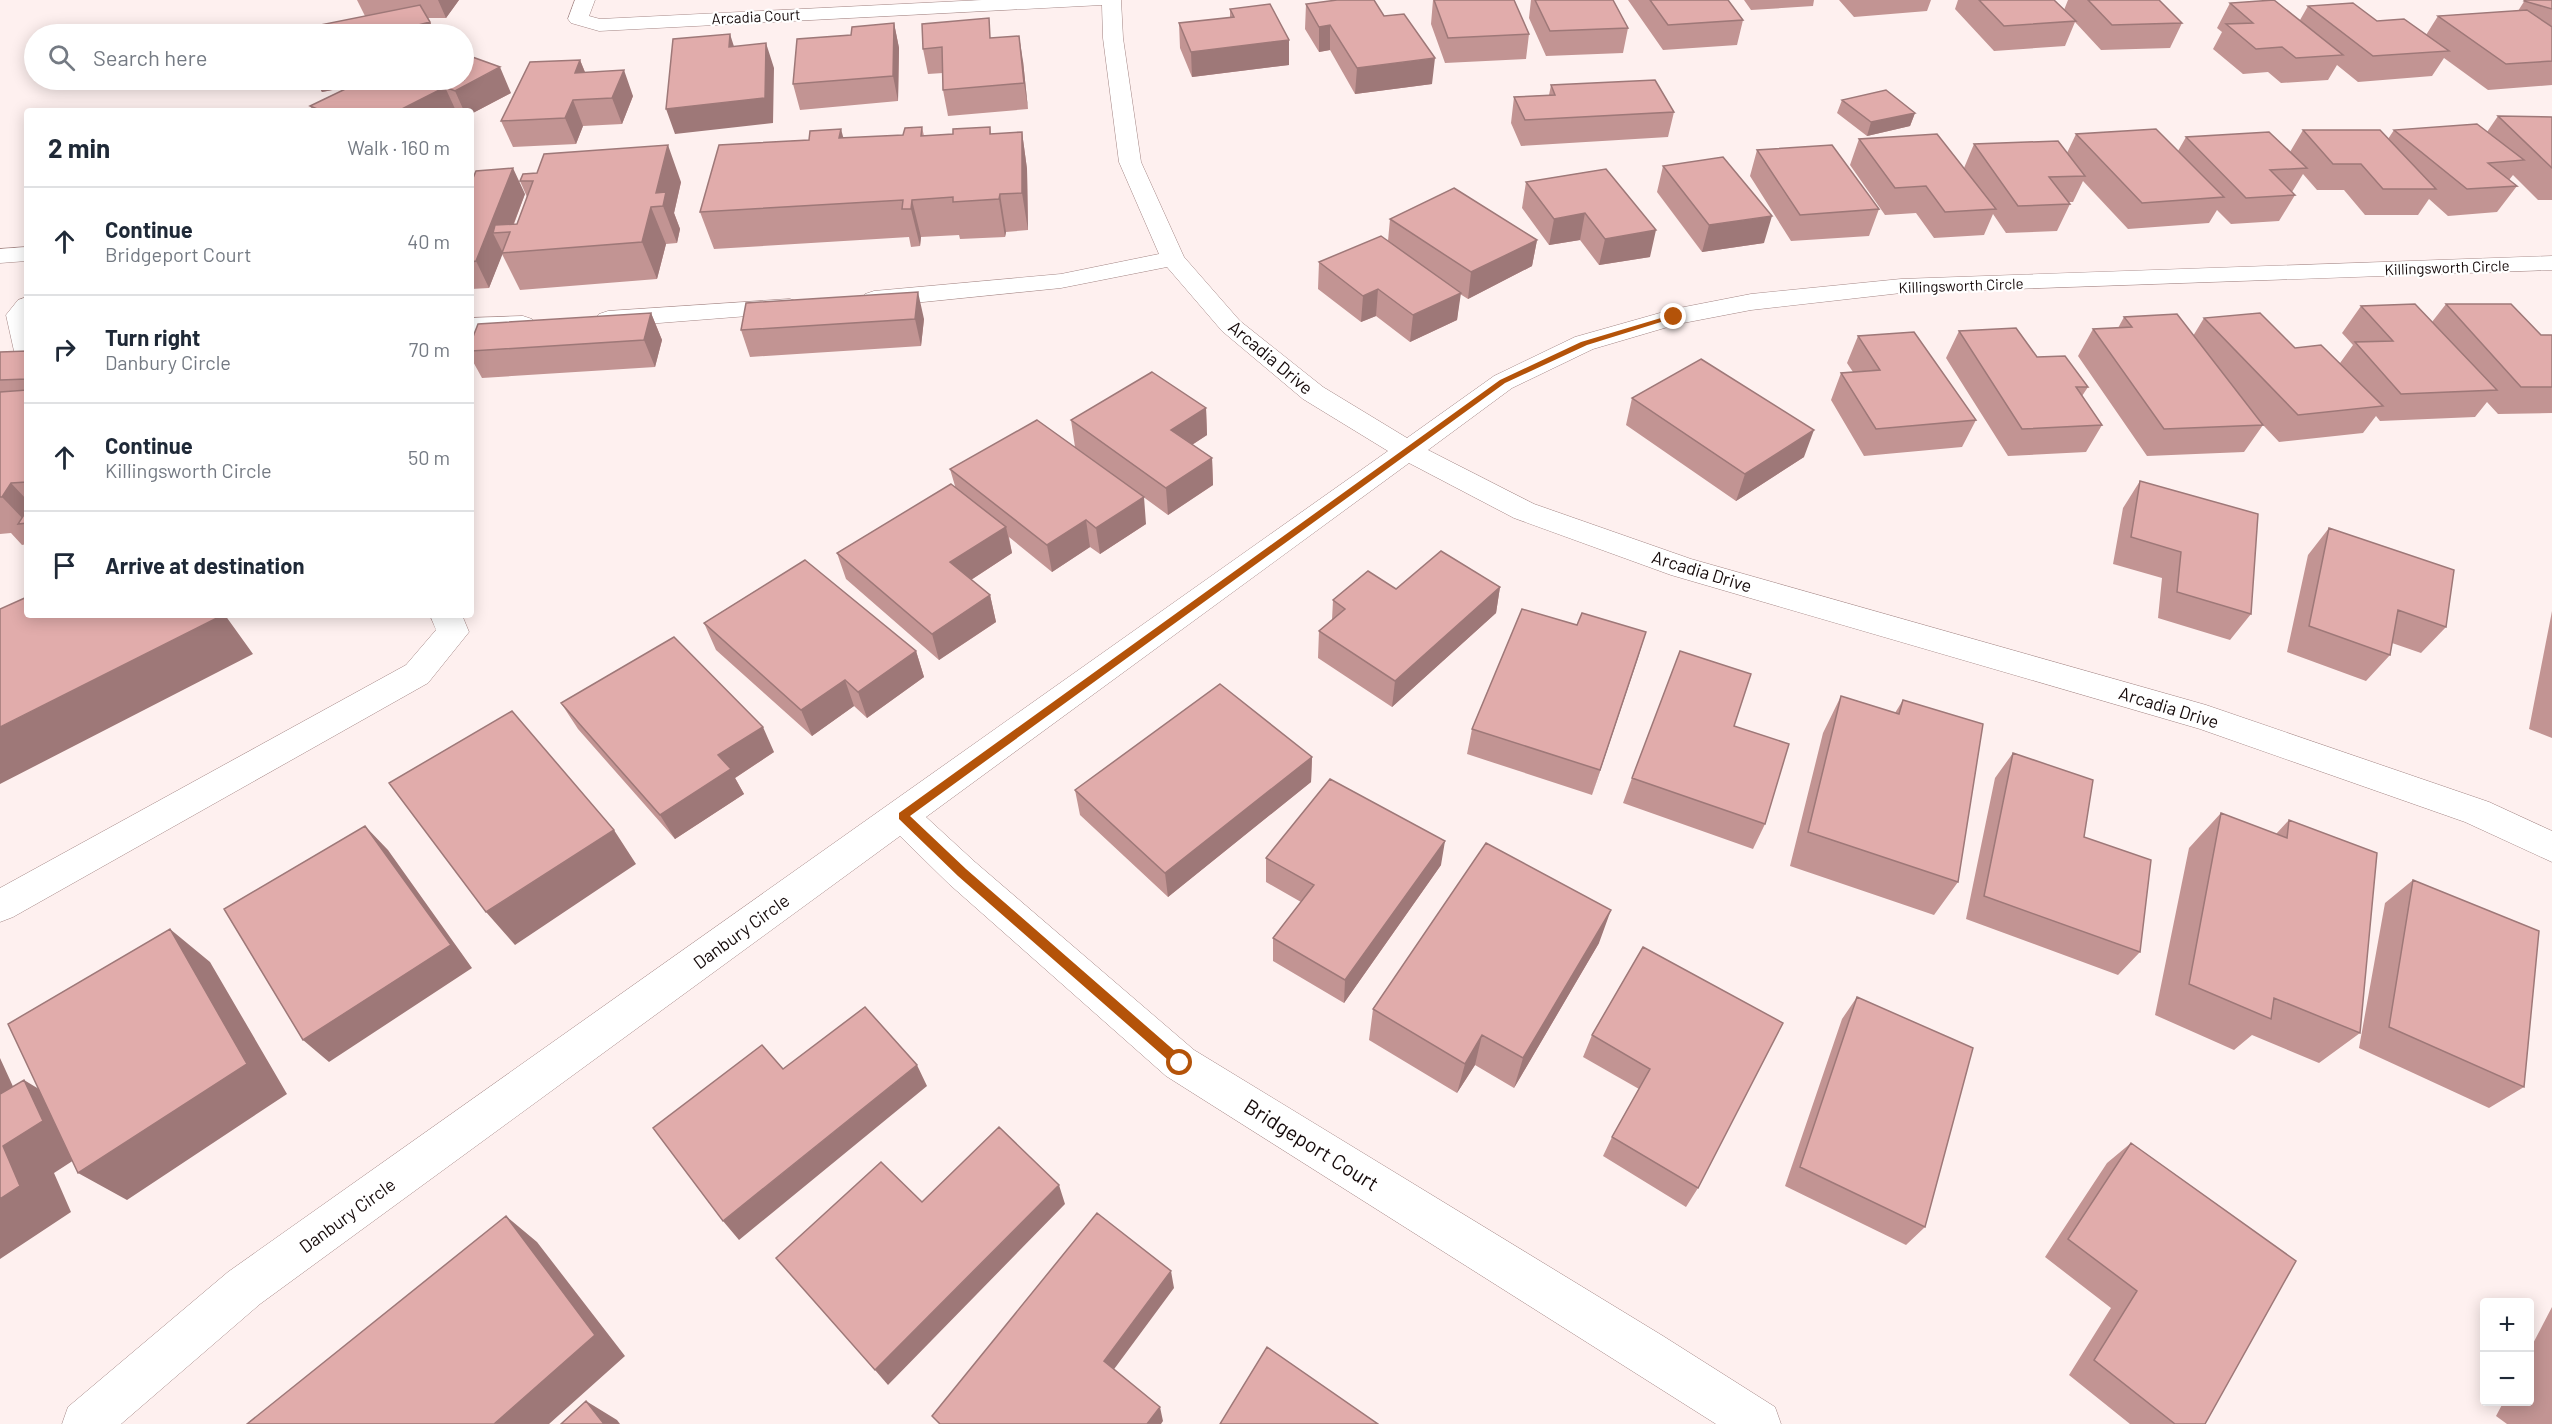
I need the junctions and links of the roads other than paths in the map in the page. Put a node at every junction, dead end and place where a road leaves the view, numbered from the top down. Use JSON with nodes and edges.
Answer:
{"nodes":[{"id":1,"x":585,"y":0,"type":"edge"},
{"id":2,"x":1098,"y":0,"type":"edge"},
{"id":3,"x":1111,"y":0,"type":"edge"},
{"id":4,"x":24,"y":254,"type":"edge"},
{"id":5,"x":0,"y":256,"type":"edge"},
{"id":6,"x":1173,"y":259,"type":"junction"},
{"id":7,"x":2552,"y":263,"type":"edge"},
{"id":8,"x":855,"y":301,"type":"edge"},
{"id":9,"x":809,"y":305,"type":"edge"},
{"id":10,"x":24,"y":309,"type":"edge"},
{"id":11,"x":587,"y":320,"type":"edge"},
{"id":12,"x":552,"y":322,"type":"edge"},
{"id":13,"x":474,"y":326,"type":"edge"},
{"id":14,"x":24,"y":338,"type":"edge"},
{"id":15,"x":1408,"y":451,"type":"junction"},
{"id":16,"x":447,"y":618,"type":"edge"},
{"id":17,"x":902,"y":816,"type":"junction"},
{"id":18,"x":2552,"y":847,"type":"edge"},
{"id":19,"x":0,"y":906,"type":"edge"},
{"id":20,"x":85,"y":1424,"type":"edge"},
{"id":21,"x":1758,"y":1424,"type":"edge"}],
"edges":[{"from":1,"to":2,"type":"street","name":"Arcadia Court"},
{"from":3,"to":6,"type":"street","name":"Arcadia Drive"},
{"from":4,"to":5,"type":"street"},
{"from":6,"to":8,"type":"street"},
{"from":6,"to":15,"type":"street","name":"Arcadia Drive"},
{"from":7,"to":15,"type":"street","name":"Killingsworth Circle"},
{"from":9,"to":11,"type":"street"},
{"from":10,"to":14,"type":"street"},
{"from":12,"to":13,"type":"street"},
{"from":15,"to":17,"type":"street","name":"Danbury Circle"},
{"from":15,"to":18,"type":"street","name":"Arcadia Drive"},
{"from":16,"to":19,"type":"street"},
{"from":17,"to":20,"type":"street","name":"Danbury Circle"},
{"from":17,"to":21,"type":"street","name":"Bridgeport Court"}]}
